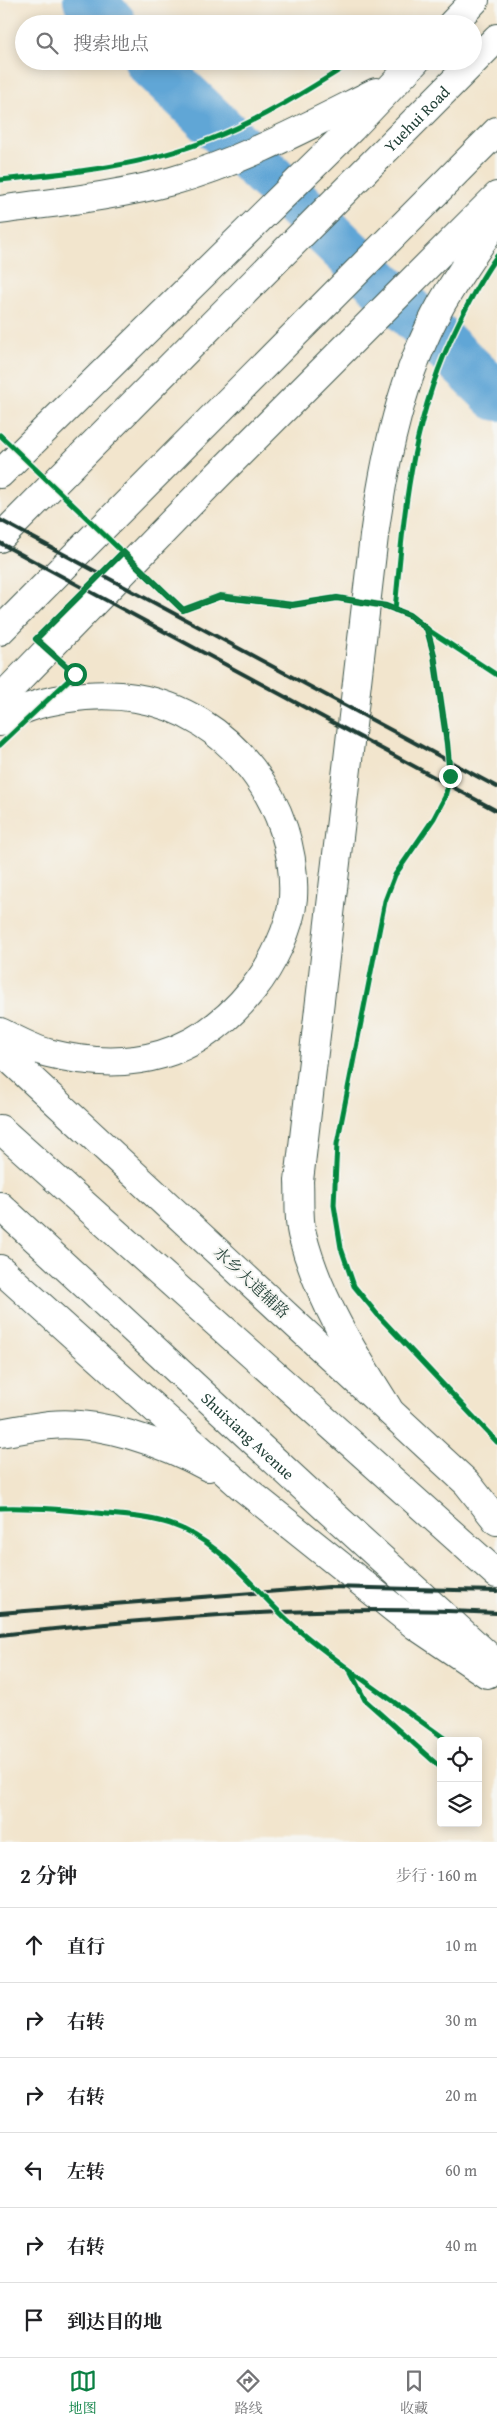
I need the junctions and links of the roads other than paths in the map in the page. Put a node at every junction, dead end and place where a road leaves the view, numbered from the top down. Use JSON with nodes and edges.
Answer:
{"nodes":[{"id":1,"x":475,"y":0,"type":"edge"},
{"id":2,"x":461,"y":15,"type":"edge"},
{"id":3,"x":497,"y":38,"type":"edge"},
{"id":4,"x":482,"y":53,"type":"edge"},
{"id":5,"x":407,"y":70,"type":"edge"},
{"id":6,"x":465,"y":70,"type":"edge"},
{"id":7,"x":396,"y":82,"type":"junction"},
{"id":8,"x":497,"y":131,"type":"edge"},
{"id":9,"x":497,"y":196,"type":"edge"},
{"id":10,"x":0,"y":210,"type":"edge"},
{"id":11,"x":497,"y":220,"type":"edge"},
{"id":12,"x":461,"y":248,"type":"junction"},
{"id":13,"x":0,"y":474,"type":"edge"},
{"id":14,"x":0,"y":538,"type":"edge"},
{"id":15,"x":0,"y":631,"type":"edge"},
{"id":16,"x":0,"y":699,"type":"edge"},
{"id":17,"x":0,"y":722,"type":"edge"},
{"id":18,"x":0,"y":1032,"type":"edge"},
{"id":19,"x":0,"y":1050,"type":"edge"},
{"id":20,"x":0,"y":1129,"type":"edge"},
{"id":21,"x":0,"y":1206,"type":"edge"},
{"id":22,"x":0,"y":1269,"type":"edge"},
{"id":23,"x":388,"y":1408,"type":"junction"},
{"id":24,"x":0,"y":1433,"type":"edge"},
{"id":25,"x":242,"y":1486,"type":"junction"},
{"id":26,"x":497,"y":1521,"type":"edge"},
{"id":27,"x":497,"y":1574,"type":"edge"},
{"id":28,"x":497,"y":1664,"type":"edge"},
{"id":29,"x":497,"y":1680,"type":"edge"}],
"edges":[{"from":1,"to":2,"type":"main road"},
{"from":3,"to":4,"type":"main road","name":"Yuehui Road"},
{"from":5,"to":7,"type":"main road"},
{"from":6,"to":14,"type":"main road","name":"Yuehui Road"},
{"from":7,"to":10,"type":"main road"},
{"from":7,"to":13,"type":"main road"},
{"from":8,"to":15,"type":"main road"},
{"from":9,"to":12,"type":"main road"},
{"from":11,"to":12,"type":"main road"},
{"from":12,"to":16,"type":"main road"},
{"from":12,"to":23,"type":"main road"},
{"from":17,"to":18,"type":"main road"},
{"from":19,"to":23,"type":"main road","name":"水乡大道辅路"},
{"from":20,"to":27,"type":"main road"},
{"from":21,"to":28,"type":"main road","name":"Shuixiang Avenue"},
{"from":22,"to":25,"type":"main road"},
{"from":23,"to":26,"type":"main road","name":"水乡大道辅路"},
{"from":24,"to":25,"type":"main road"},
{"from":25,"to":29,"type":"main road"}]}
